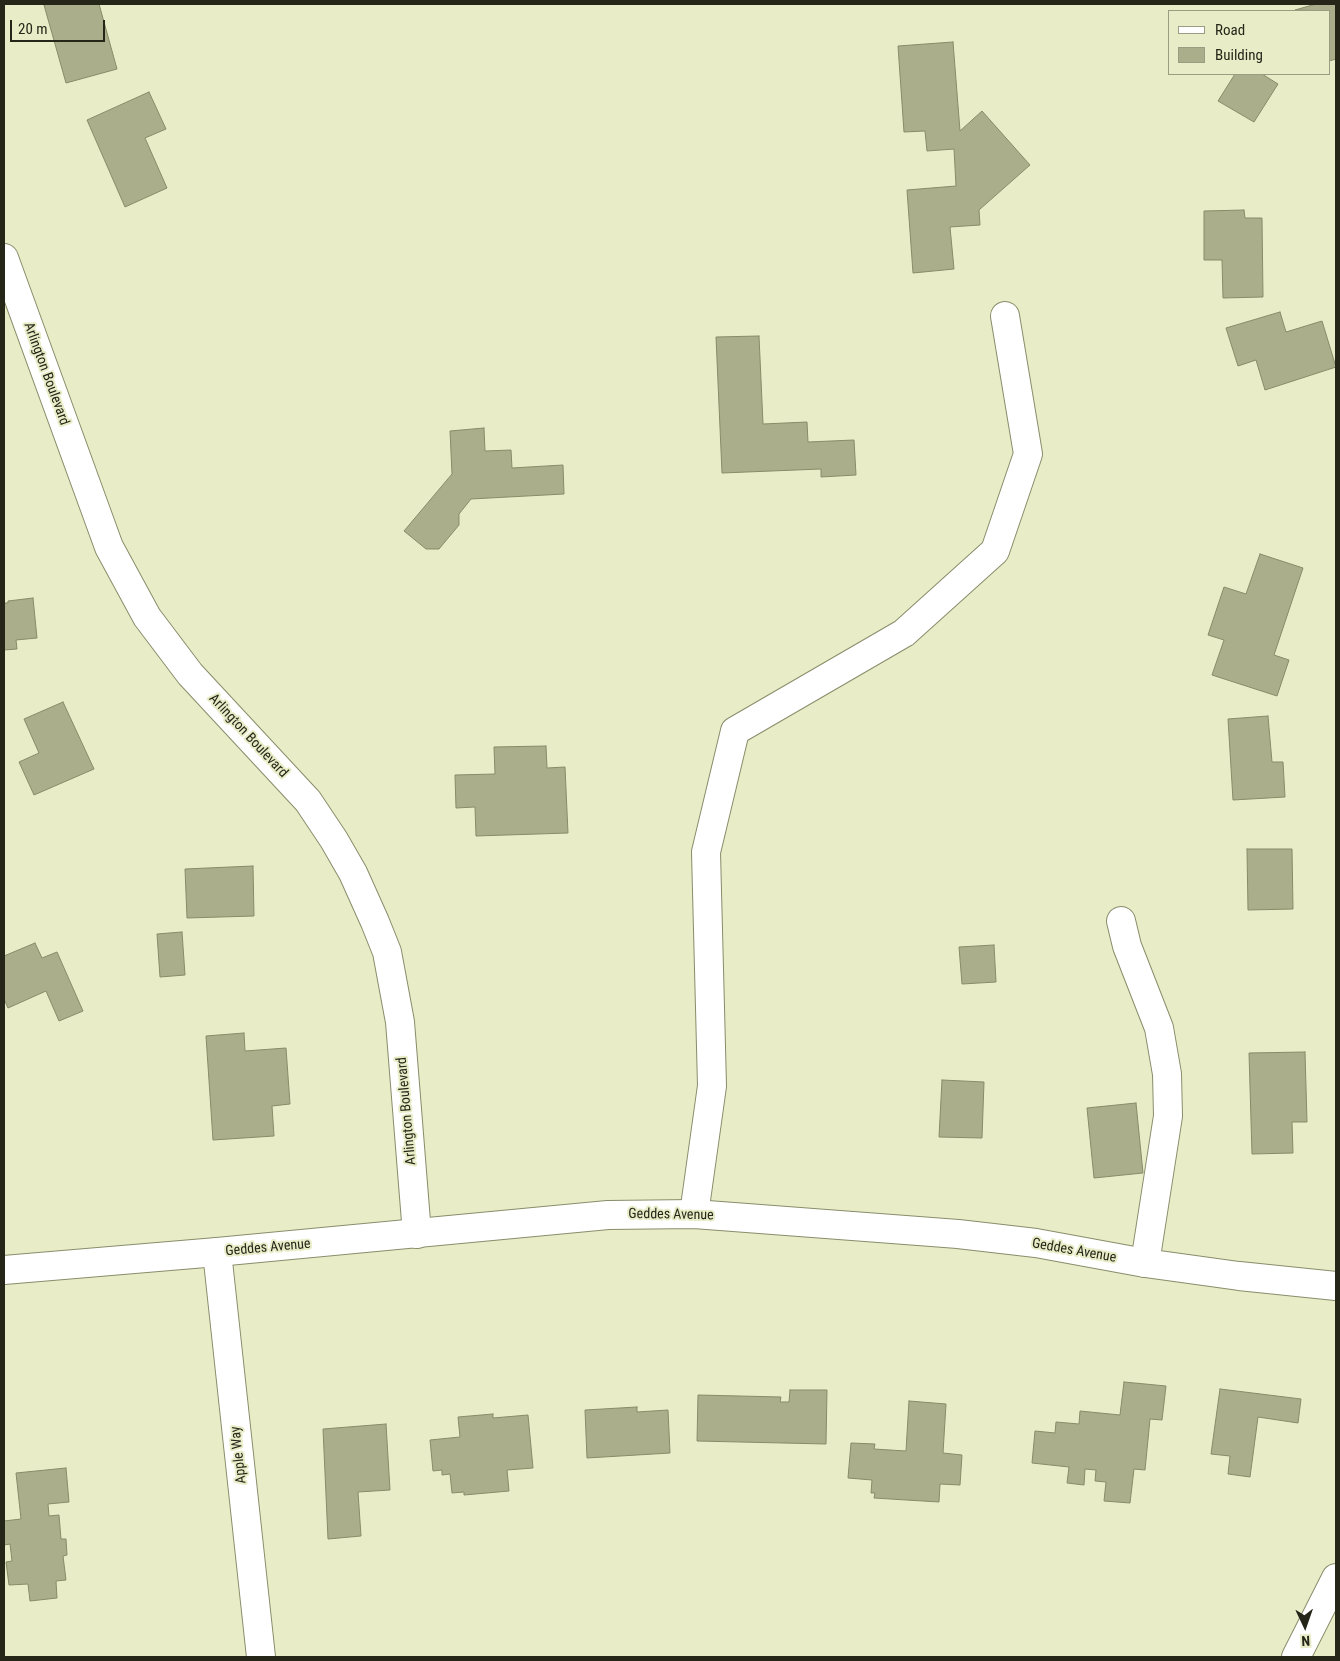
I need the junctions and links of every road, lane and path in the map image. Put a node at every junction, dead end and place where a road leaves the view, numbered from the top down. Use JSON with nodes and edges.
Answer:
{"nodes":[{"id":1,"x":4,"y":258,"type":"edge"},
{"id":2,"x":1005,"y":316,"type":"dead end"},
{"id":3,"x":1120,"y":921,"type":"dead end"},
{"id":4,"x":694,"y":1214,"type":"junction"},
{"id":5,"x":417,"y":1234,"type":"junction"},
{"id":6,"x":217,"y":1252,"type":"junction"},
{"id":7,"x":1145,"y":1263,"type":"junction"},
{"id":8,"x":4,"y":1270,"type":"edge"},
{"id":9,"x":1336,"y":1286,"type":"edge"},
{"id":10,"x":1336,"y":1578,"type":"edge"},
{"id":11,"x":261,"y":1657,"type":"edge"},
{"id":12,"x":1296,"y":1657,"type":"edge"}],
"edges":[{"from":1,"to":5,"type":"street","name":"Arlington Boulevard"},
{"from":2,"to":4,"type":"street"},
{"from":3,"to":7,"type":"street"},
{"from":4,"to":5,"type":"street","name":"Geddes Avenue"},
{"from":4,"to":7,"type":"street","name":"Geddes Avenue"},
{"from":5,"to":6,"type":"street","name":"Geddes Avenue"},
{"from":6,"to":8,"type":"street","name":"Geddes Avenue"},
{"from":6,"to":11,"type":"street","name":"Apple Way"},
{"from":7,"to":9,"type":"street","name":"Geddes Avenue"},
{"from":10,"to":12,"type":"street"}]}
